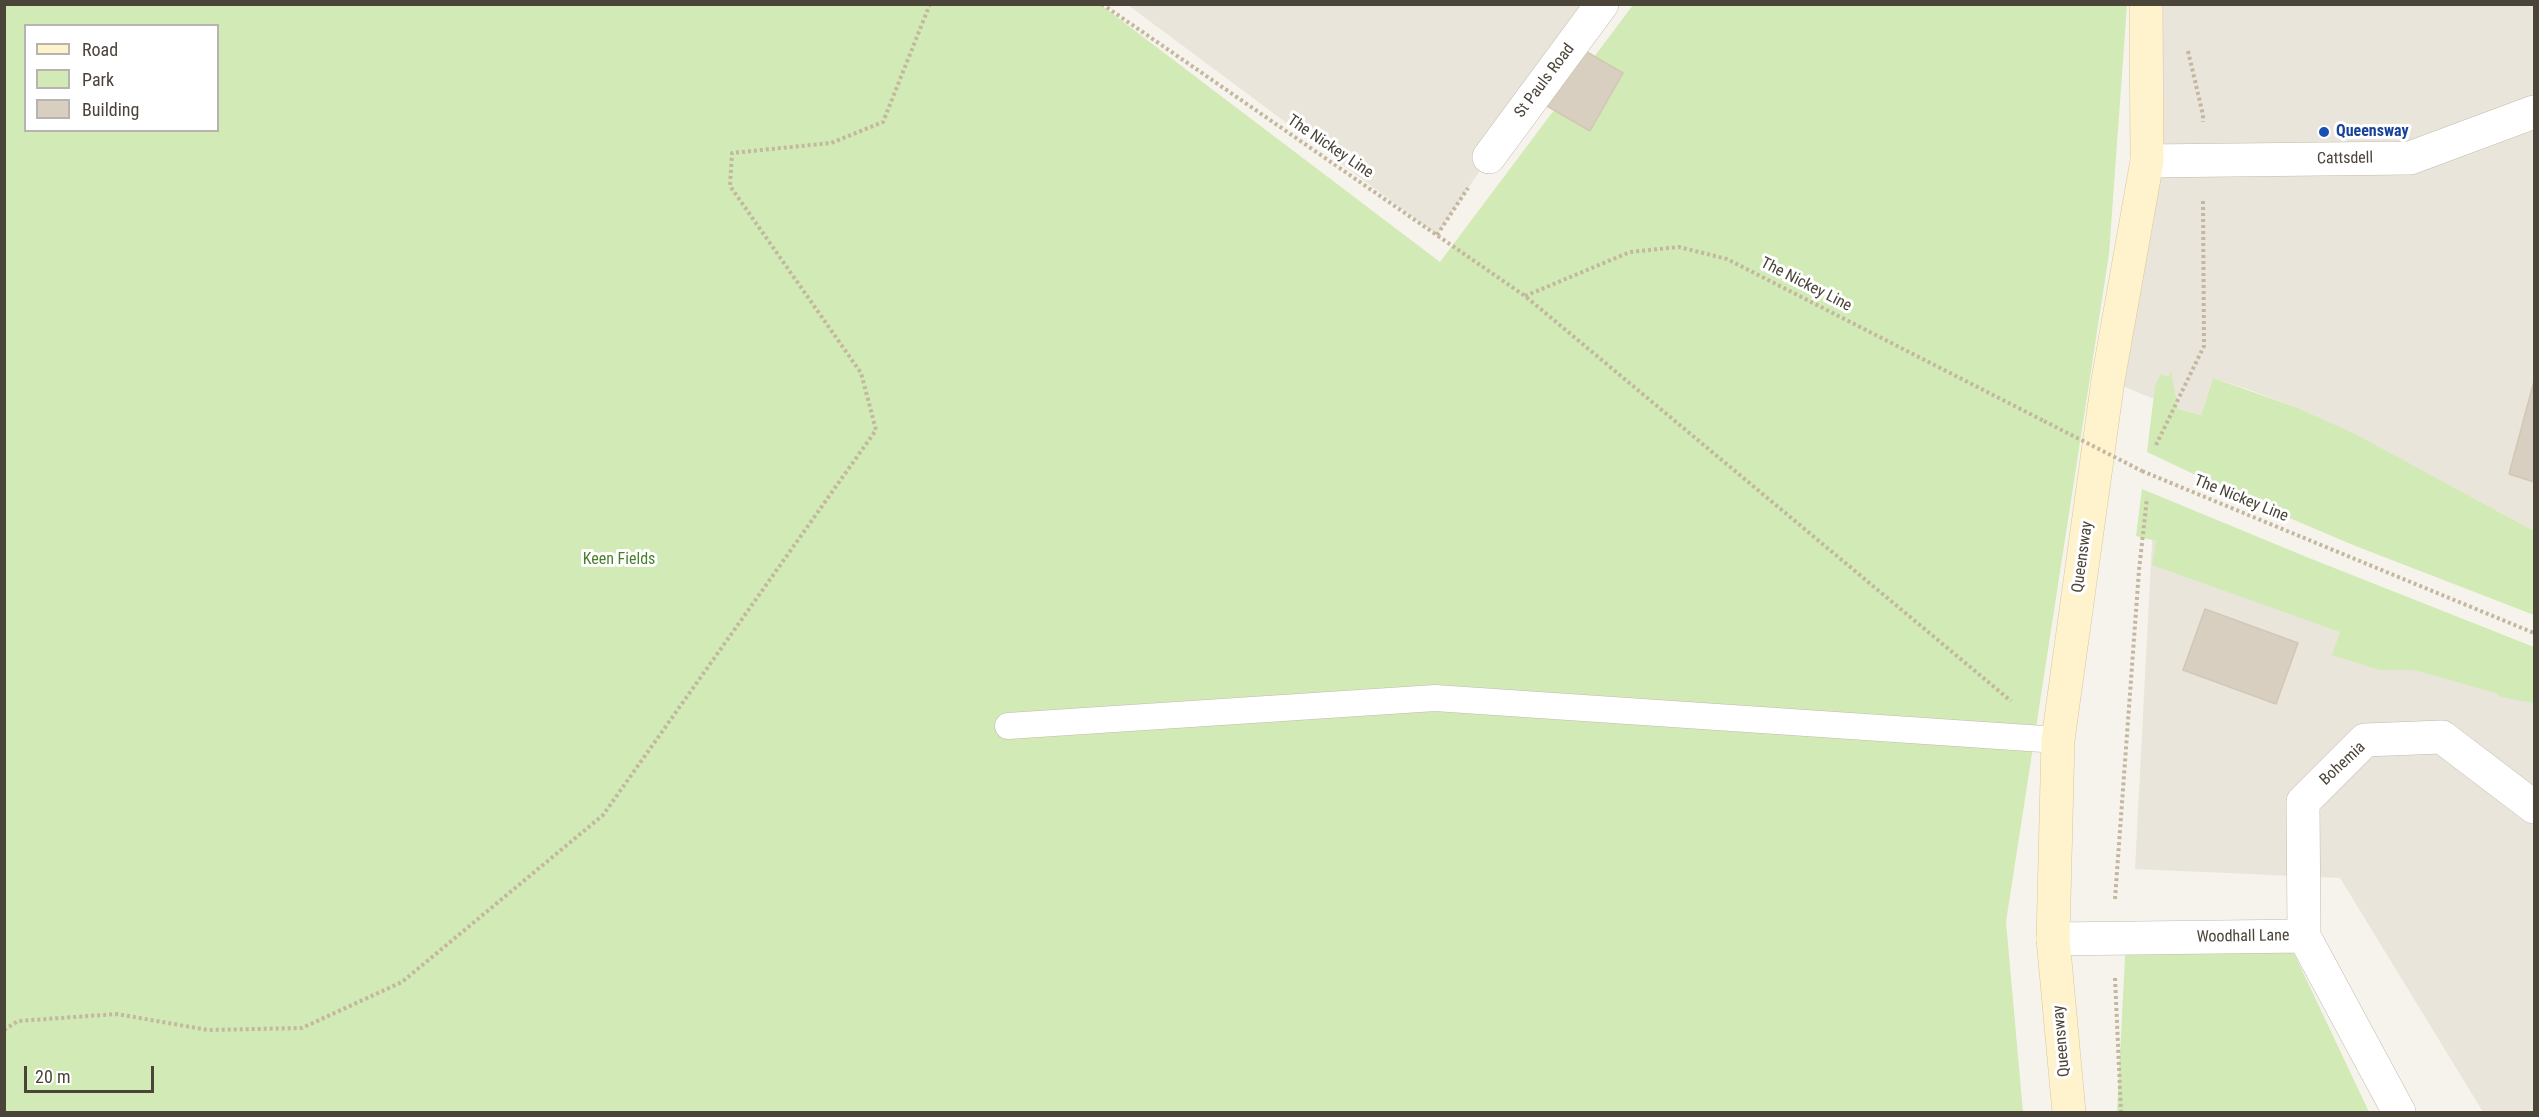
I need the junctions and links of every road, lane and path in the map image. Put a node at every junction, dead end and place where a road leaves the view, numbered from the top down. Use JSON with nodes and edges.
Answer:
{"nodes":[{"id":1,"x":930,"y":4,"type":"edge"},
{"id":2,"x":1102,"y":4,"type":"edge"},
{"id":3,"x":1602,"y":4,"type":"edge"},
{"id":4,"x":2146,"y":4,"type":"edge"},
{"id":5,"x":2187,"y":49,"type":"dead end"},
{"id":6,"x":2535,"y":112,"type":"edge"},
{"id":7,"x":1489,"y":157,"type":"joint"},
{"id":8,"x":2147,"y":161,"type":"junction"},
{"id":9,"x":2201,"y":161,"type":"junction"},
{"id":10,"x":1437,"y":235,"type":"junction"},
{"id":11,"x":1525,"y":296,"type":"junction"},
{"id":12,"x":2156,"y":445,"type":"dead end"},
{"id":13,"x":2147,"y":498,"type":"dead end"},
{"id":14,"x":2535,"y":633,"type":"edge"},
{"id":15,"x":2012,"y":701,"type":"dead end"},
{"id":16,"x":1008,"y":726,"type":"dead end"},
{"id":17,"x":2058,"y":740,"type":"junction"},
{"id":18,"x":2535,"y":807,"type":"edge"},
{"id":19,"x":2304,"y":936,"type":"junction"},
{"id":20,"x":2053,"y":939,"type":"junction"},
{"id":21,"x":2112,"y":939,"type":"junction"},
{"id":22,"x":4,"y":1030,"type":"edge"},
{"id":23,"x":2069,"y":1113,"type":"edge"},
{"id":24,"x":2121,"y":1113,"type":"edge"},
{"id":25,"x":2399,"y":1113,"type":"edge"}],
"edges":[{"from":1,"to":22,"type":"path"},
{"from":2,"to":10,"type":"path","name":"The Nickey Line"},
{"from":3,"to":7,"type":"street","name":"St Pauls Road"},
{"from":4,"to":8,"type":"main road","name":"Queensway"},
{"from":5,"to":9,"type":"path"},
{"from":6,"to":9,"type":"street","name":"Cattsdell"},
{"from":7,"to":10,"type":"path"},
{"from":8,"to":9,"type":"street","name":"Cattsdell"},
{"from":8,"to":17,"type":"main road","name":"Queensway"},
{"from":9,"to":12,"type":"path"},
{"from":10,"to":11,"type":"path","name":"The Nickey Line"},
{"from":11,"to":14,"type":"path","name":"The Nickey Line","bridge":true},
{"from":11,"to":15,"type":"path"},
{"from":13,"to":21,"type":"path"},
{"from":16,"to":17,"type":"lane"},
{"from":17,"to":20,"type":"main road","name":"Queensway"},
{"from":18,"to":19,"type":"street","name":"Bohemia"},
{"from":19,"to":21,"type":"street","name":"Woodhall Lane"},
{"from":19,"to":25,"type":"street","name":"Woodhall Lane"},
{"from":20,"to":21,"type":"street","name":"Woodhall Lane"},
{"from":20,"to":23,"type":"main road","name":"Queensway"},
{"from":21,"to":24,"type":"path"}]}
